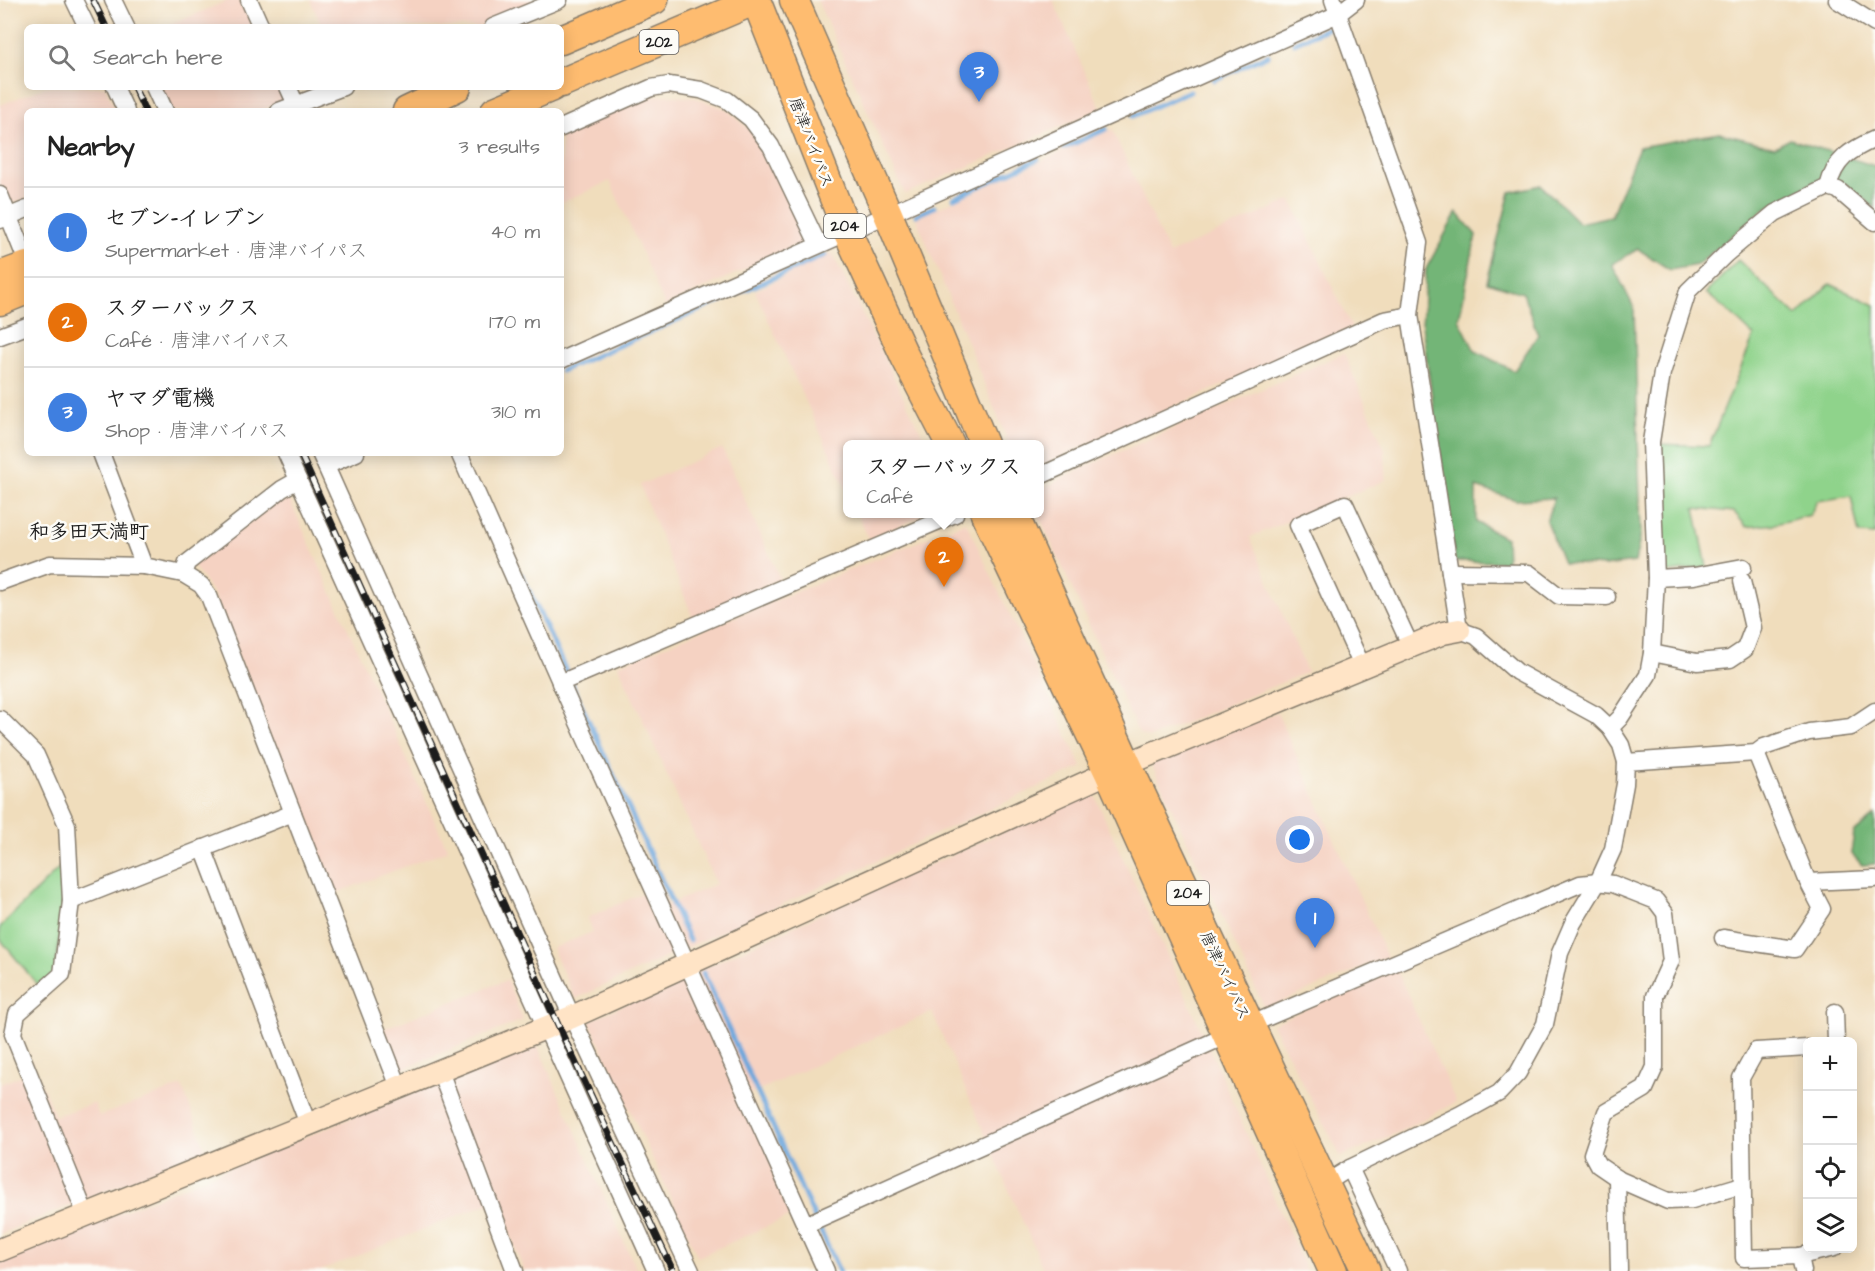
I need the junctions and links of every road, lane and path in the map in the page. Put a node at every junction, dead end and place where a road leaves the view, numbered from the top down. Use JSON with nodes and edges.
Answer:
{"nodes":[{"id":1,"x":74,"y":0,"type":"edge"},
{"id":2,"x":113,"y":0,"type":"edge"},
{"id":3,"x":249,"y":0,"type":"edge"},
{"id":4,"x":560,"y":0,"type":"edge"},
{"id":5,"x":654,"y":0,"type":"edge"},
{"id":6,"x":756,"y":0,"type":"edge"},
{"id":7,"x":794,"y":0,"type":"edge"},
{"id":8,"x":1356,"y":0,"type":"edge"},
{"id":9,"x":1837,"y":0,"type":"edge"},
{"id":10,"x":1336,"y":7,"type":"edge"},
{"id":11,"x":86,"y":24,"type":"edge"},
{"id":12,"x":125,"y":24,"type":"edge"},
{"id":13,"x":260,"y":24,"type":"edge"},
{"id":14,"x":500,"y":24,"type":"edge"},
{"id":15,"x":1875,"y":24,"type":"edge"},
{"id":16,"x":564,"y":39,"type":"edge"},
{"id":17,"x":564,"y":82,"type":"edge"},
{"id":18,"x":116,"y":90,"type":"edge"},
{"id":19,"x":155,"y":90,"type":"edge"},
{"id":20,"x":289,"y":90,"type":"edge"},
{"id":21,"x":337,"y":90,"type":"edge"},
{"id":22,"x":451,"y":90,"type":"edge"},
{"id":23,"x":545,"y":90,"type":"edge"},
{"id":24,"x":125,"y":108,"type":"edge"},
{"id":25,"x":164,"y":108,"type":"edge"},
{"id":26,"x":298,"y":108,"type":"edge"},
{"id":27,"x":413,"y":108,"type":"edge"},
{"id":28,"x":502,"y":108,"type":"edge"},
{"id":29,"x":564,"y":127,"type":"edge"},
{"id":30,"x":1875,"y":139,"type":"edge"},
{"id":31,"x":1828,"y":187,"type":"junction"},
{"id":32,"x":0,"y":195,"type":"edge"},
{"id":33,"x":24,"y":210,"type":"edge"},
{"id":34,"x":888,"y":214,"type":"junction"},
{"id":35,"x":4,"y":218,"type":"edge"},
{"id":36,"x":1875,"y":222,"type":"edge"},
{"id":37,"x":847,"y":231,"type":"junction"},
{"id":38,"x":818,"y":244,"type":"junction"},
{"id":39,"x":24,"y":258,"type":"edge"},
{"id":40,"x":24,"y":265,"type":"edge"},
{"id":41,"x":0,"y":276,"type":"edge"},
{"id":42,"x":24,"y":291,"type":"edge"},
{"id":43,"x":0,"y":301,"type":"edge"},
{"id":44,"x":1410,"y":315,"type":"junction"},
{"id":45,"x":24,"y":327,"type":"edge"},
{"id":46,"x":0,"y":336,"type":"edge"},
{"id":47,"x":564,"y":359,"type":"edge"},
{"id":48,"x":948,"y":440,"type":"edge"},
{"id":49,"x":982,"y":440,"type":"edge"},
{"id":50,"x":102,"y":456,"type":"edge"},
{"id":51,"x":287,"y":456,"type":"edge"},
{"id":52,"x":342,"y":456,"type":"edge"},
{"id":53,"x":460,"y":456,"type":"edge"},
{"id":54,"x":323,"y":460,"type":"edge"},
{"id":55,"x":1044,"y":474,"type":"edge"},
{"id":56,"x":298,"y":480,"type":"junction"},
{"id":57,"x":943,"y":518,"type":"edge"},
{"id":58,"x":988,"y":518,"type":"edge"},
{"id":59,"x":1016,"y":518,"type":"edge"},
{"id":60,"x":144,"y":566,"type":"junction"},
{"id":61,"x":1450,"y":572,"type":"junction"},
{"id":62,"x":183,"y":574,"type":"junction"},
{"id":63,"x":1656,"y":578,"type":"junction"},
{"id":64,"x":0,"y":582,"type":"edge"},
{"id":65,"x":1607,"y":597,"type":"dead end"},
{"id":66,"x":1459,"y":630,"type":"junction"},
{"id":67,"x":1411,"y":646,"type":"junction"},
{"id":68,"x":1652,"y":653,"type":"junction"},
{"id":69,"x":1362,"y":666,"type":"junction"},
{"id":70,"x":567,"y":680,"type":"junction"},
{"id":71,"x":1875,"y":711,"type":"edge"},
{"id":72,"x":0,"y":719,"type":"edge"},
{"id":73,"x":1610,"y":728,"type":"junction"},
{"id":74,"x":1756,"y":753,"type":"junction"},
{"id":75,"x":1626,"y":762,"type":"junction"},
{"id":76,"x":1118,"y":768,"type":"junction"},
{"id":77,"x":293,"y":813,"type":"junction"},
{"id":78,"x":203,"y":848,"type":"junction"},
{"id":79,"x":1875,"y":879,"type":"edge"},
{"id":80,"x":1598,"y":882,"type":"junction"},
{"id":81,"x":1808,"y":882,"type":"junction"},
{"id":82,"x":71,"y":901,"type":"junction"},
{"id":83,"x":1723,"y":938,"type":"dead end"},
{"id":84,"x":687,"y":964,"type":"junction"},
{"id":85,"x":1835,"y":1012,"type":"dead end"},
{"id":86,"x":572,"y":1017,"type":"junction"},
{"id":87,"x":547,"y":1027,"type":"junction"},
{"id":88,"x":1238,"y":1031,"type":"junction"},
{"id":89,"x":1836,"y":1037,"type":"edge"},
{"id":90,"x":1803,"y":1048,"type":"edge"},
{"id":91,"x":440,"y":1071,"type":"junction"},
{"id":92,"x":399,"y":1087,"type":"junction"},
{"id":93,"x":308,"y":1124,"type":"junction"},
{"id":94,"x":1350,"y":1168,"type":"junction"},
{"id":95,"x":1617,"y":1178,"type":"junction"},
{"id":96,"x":1326,"y":1183,"type":"junction"},
{"id":97,"x":1742,"y":1185,"type":"junction"},
{"id":98,"x":86,"y":1215,"type":"junction"},
{"id":99,"x":805,"y":1225,"type":"junction"},
{"id":100,"x":0,"y":1250,"type":"edge"},
{"id":101,"x":1824,"y":1253,"type":"edge"},
{"id":102,"x":1802,"y":1264,"type":"edge"},
{"id":103,"x":515,"y":1271,"type":"edge"},
{"id":104,"x":656,"y":1271,"type":"edge"},
{"id":105,"x":691,"y":1271,"type":"edge"},
{"id":106,"x":826,"y":1271,"type":"edge"},
{"id":107,"x":1333,"y":1271,"type":"edge"},
{"id":108,"x":1366,"y":1271,"type":"edge"},
{"id":109,"x":1398,"y":1271,"type":"edge"},
{"id":110,"x":1619,"y":1271,"type":"edge"}],
"edges":[{"from":1,"to":11,"type":"street"},
{"from":2,"to":12,"type":"street"},
{"from":3,"to":13,"type":"street"},
{"from":4,"to":14,"type":"street"},
{"from":5,"to":16,"type":"highway","number":"202"},
{"from":6,"to":17,"type":"highway","name":"唐津バイパス","number":"202"},
{"from":6,"to":37,"type":"highway","name":"唐津バイパス","number":"204"},
{"from":7,"to":34,"type":"highway","number":"204"},
{"from":8,"to":10,"type":"street"},
{"from":9,"to":15,"type":"street"},
{"from":10,"to":34,"type":"street"},
{"from":10,"to":44,"type":"street"},
{"from":18,"to":24,"type":"street"},
{"from":19,"to":25,"type":"street"},
{"from":20,"to":26,"type":"street"},
{"from":21,"to":26,"type":"street"},
{"from":22,"to":27,"type":"highway"},
{"from":23,"to":28,"type":"highway"},
{"from":29,"to":38,"type":"street"},
{"from":30,"to":31,"type":"street"},
{"from":31,"to":36,"type":"street"},
{"from":31,"to":63,"type":"street"},
{"from":32,"to":35,"type":"street"},
{"from":33,"to":35,"type":"street"},
{"from":34,"to":37,"type":"street"},
{"from":34,"to":49,"type":"highway","number":"204"},
{"from":35,"to":39,"type":"street"},
{"from":37,"to":38,"type":"street"},
{"from":37,"to":48,"type":"highway","name":"唐津バイパス","number":"204"},
{"from":38,"to":47,"type":"street"},
{"from":40,"to":41,"type":"highway"},
{"from":42,"to":43,"type":"highway"},
{"from":44,"to":55,"type":"street"},
{"from":44,"to":61,"type":"street"},
{"from":45,"to":46,"type":"street"},
{"from":50,"to":60,"type":"street"},
{"from":51,"to":56,"type":"street"},
{"from":52,"to":54,"type":"street"},
{"from":53,"to":70,"type":"street"},
{"from":54,"to":86,"type":"street"},
{"from":56,"to":62,"type":"street"},
{"from":56,"to":87,"type":"street"},
{"from":57,"to":70,"type":"street"},
{"from":58,"to":76,"type":"highway","name":"唐津バイパス","number":"204"},
{"from":59,"to":76,"type":"highway","name":"唐津バイパス","number":"204"},
{"from":60,"to":62,"type":"street"},
{"from":60,"to":64,"type":"street"},
{"from":61,"to":65,"type":"street"},
{"from":61,"to":66,"type":"street"},
{"from":62,"to":77,"type":"street"},
{"from":63,"to":68,"type":"street"},
{"from":63,"to":68,"type":"street"},
{"from":66,"to":67,"type":"street"},
{"from":66,"to":73,"type":"street"},
{"from":67,"to":69,"type":"street"},
{"from":67,"to":69,"type":"street"},
{"from":68,"to":73,"type":"street"},
{"from":69,"to":76,"type":"street"},
{"from":70,"to":84,"type":"street"},
{"from":71,"to":74,"type":"street"},
{"from":72,"to":82,"type":"street"},
{"from":73,"to":75,"type":"street"},
{"from":74,"to":75,"type":"street"},
{"from":74,"to":81,"type":"street"},
{"from":75,"to":80,"type":"street"},
{"from":76,"to":84,"type":"street"},
{"from":76,"to":88,"type":"highway","name":"唐津バイパス","number":"204"},
{"from":77,"to":78,"type":"street"},
{"from":77,"to":92,"type":"street"},
{"from":78,"to":82,"type":"street"},
{"from":78,"to":93,"type":"street"},
{"from":79,"to":81,"type":"street"},
{"from":80,"to":88,"type":"street"},
{"from":80,"to":94,"type":"street"},
{"from":80,"to":95,"type":"street"},
{"from":81,"to":83,"type":"street"},
{"from":82,"to":98,"type":"street"},
{"from":84,"to":86,"type":"street"},
{"from":84,"to":99,"type":"street"},
{"from":85,"to":89,"type":"street"},
{"from":86,"to":87,"type":"street"},
{"from":86,"to":105,"type":"street"},
{"from":87,"to":91,"type":"street"},
{"from":87,"to":104,"type":"street"},
{"from":88,"to":96,"type":"highway","name":"唐津バイパス","number":"204"},
{"from":88,"to":99,"type":"street"},
{"from":88,"to":107,"type":"highway","name":"唐津バイパス","number":"204"},
{"from":90,"to":97,"type":"street"},
{"from":91,"to":92,"type":"street"},
{"from":91,"to":103,"type":"street"},
{"from":92,"to":93,"type":"street"},
{"from":93,"to":98,"type":"street"},
{"from":94,"to":96,"type":"street"},
{"from":94,"to":109,"type":"street"},
{"from":95,"to":97,"type":"street"},
{"from":95,"to":110,"type":"street"},
{"from":96,"to":108,"type":"highway","name":"唐津バイパス","number":"204"},
{"from":97,"to":102,"type":"street"},
{"from":98,"to":100,"type":"street"},
{"from":99,"to":106,"type":"street"},
{"from":101,"to":102,"type":"street"}]}
